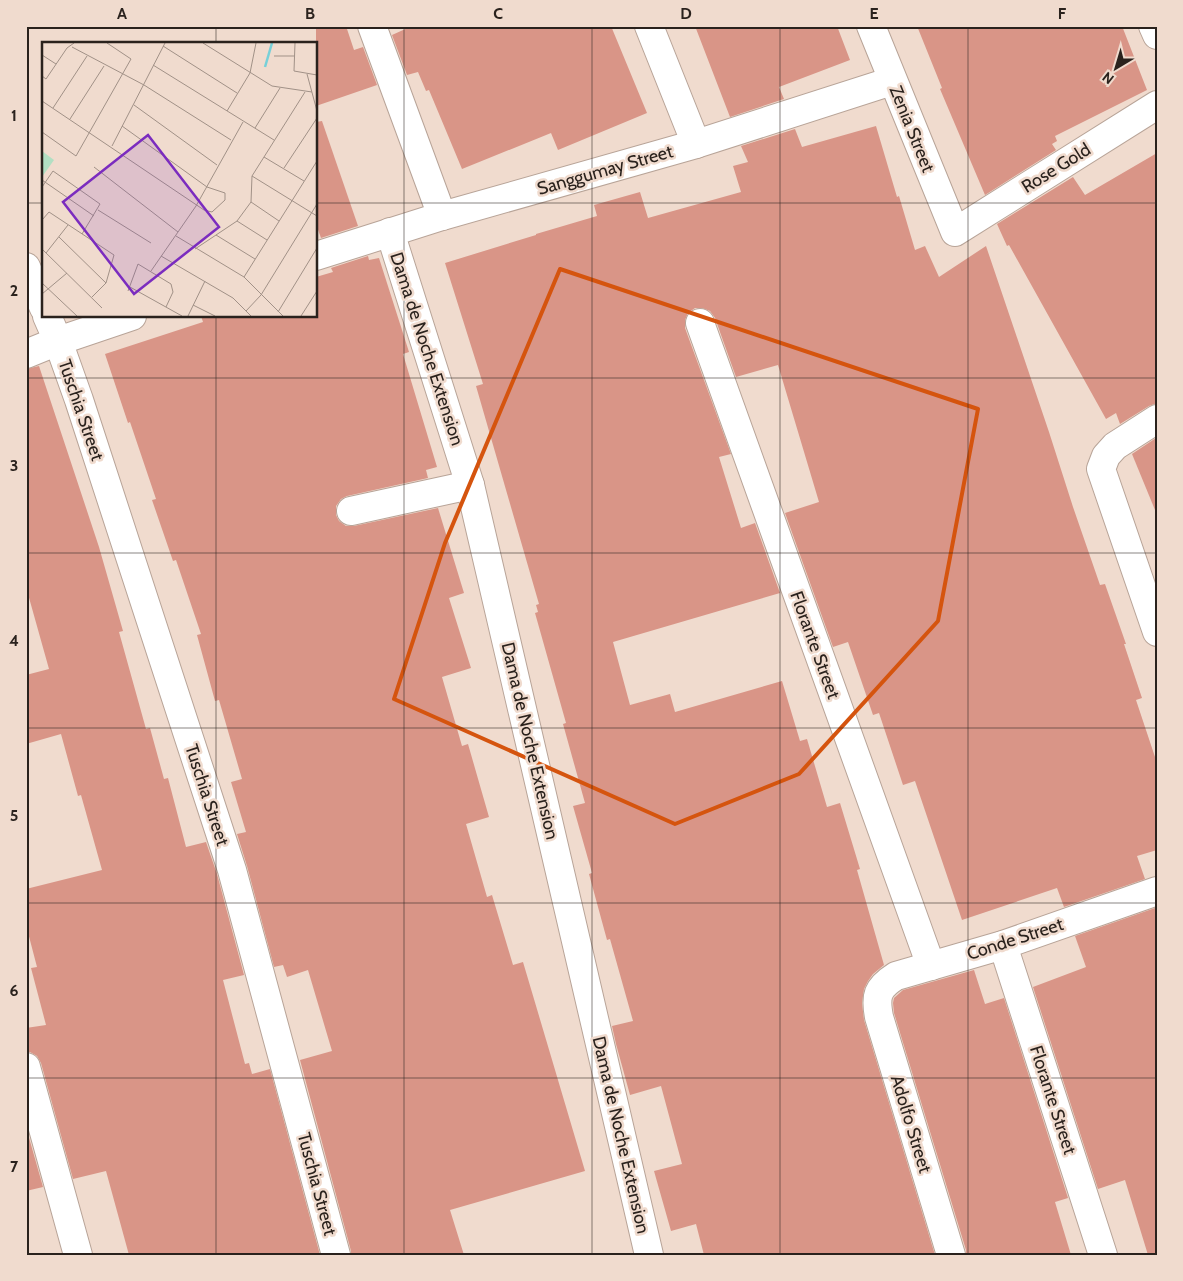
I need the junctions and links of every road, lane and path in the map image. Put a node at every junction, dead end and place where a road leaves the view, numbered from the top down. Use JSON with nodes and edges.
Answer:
{"nodes":[{"id":1,"x":372,"y":26,"type":"edge"},
{"id":2,"x":649,"y":26,"type":"edge"},
{"id":3,"x":871,"y":26,"type":"edge"},
{"id":4,"x":1153,"y":26,"type":"edge"},
{"id":5,"x":1157,"y":35,"type":"edge"},
{"id":6,"x":892,"y":81,"type":"junction"},
{"id":7,"x":1157,"y":105,"type":"edge"},
{"id":8,"x":696,"y":144,"type":"junction"},
{"id":9,"x":442,"y":216,"type":"junction"},
{"id":10,"x":390,"y":232,"type":"junction"},
{"id":11,"x":954,"y":232,"type":"joint"},
{"id":12,"x":318,"y":255,"type":"edge"},
{"id":13,"x":26,"y":267,"type":"edge"},
{"id":14,"x":42,"y":303,"type":"edge"},
{"id":15,"x":119,"y":318,"type":"edge"},
{"id":16,"x":700,"y":323,"type":"dead end"},
{"id":17,"x":52,"y":328,"type":"edge"},
{"id":18,"x":26,"y":354,"type":"edge"},
{"id":19,"x":1157,"y":419,"type":"edge"},
{"id":20,"x":470,"y":485,"type":"junction"},
{"id":21,"x":351,"y":511,"type":"dead end"},
{"id":22,"x":1157,"y":632,"type":"edge"},
{"id":23,"x":1157,"y":891,"type":"edge"},
{"id":24,"x":1003,"y":945,"type":"junction"},
{"id":25,"x":931,"y":966,"type":"junction"},
{"id":26,"x":879,"y":992,"type":"joint"},
{"id":27,"x":26,"y":1066,"type":"edge"},
{"id":28,"x":78,"y":1255,"type":"edge"},
{"id":29,"x":336,"y":1255,"type":"edge"},
{"id":30,"x":649,"y":1255,"type":"edge"},
{"id":31,"x":951,"y":1255,"type":"edge"},
{"id":32,"x":1102,"y":1255,"type":"edge"}],
"edges":[{"from":1,"to":9,"type":"street"},
{"from":2,"to":8,"type":"street"},
{"from":3,"to":6,"type":"street","name":"Zenia Street"},
{"from":4,"to":5,"type":"street"},
{"from":6,"to":8,"type":"street","name":"Sanggumay Street"},
{"from":6,"to":11,"type":"street","name":"Zenia Street"},
{"from":7,"to":11,"type":"street","name":"Rose Gold"},
{"from":8,"to":9,"type":"street","name":"Sanggumay Street"},
{"from":9,"to":10,"type":"street","name":"Sanggumay Street"},
{"from":10,"to":12,"type":"street","name":"Sanggumay Street"},
{"from":10,"to":20,"type":"street","name":"Dama de Noche Extension"},
{"from":13,"to":14,"type":"street"},
{"from":15,"to":17,"type":"street"},
{"from":16,"to":25,"type":"street","name":"Florante Street"},
{"from":17,"to":18,"type":"street"},
{"from":17,"to":29,"type":"street","name":"Tuschia Street"},
{"from":19,"to":22,"type":"street"},
{"from":20,"to":21,"type":"street"},
{"from":20,"to":30,"type":"street","name":"Dama de Noche Extension"},
{"from":23,"to":24,"type":"street","name":"Conde Street"},
{"from":24,"to":25,"type":"street","name":"Conde Street"},
{"from":24,"to":32,"type":"street","name":"Florante Street"},
{"from":25,"to":26,"type":"street","name":"Conde Street"},
{"from":26,"to":31,"type":"street","name":"Adolfo Street"},
{"from":27,"to":28,"type":"street"}]}
